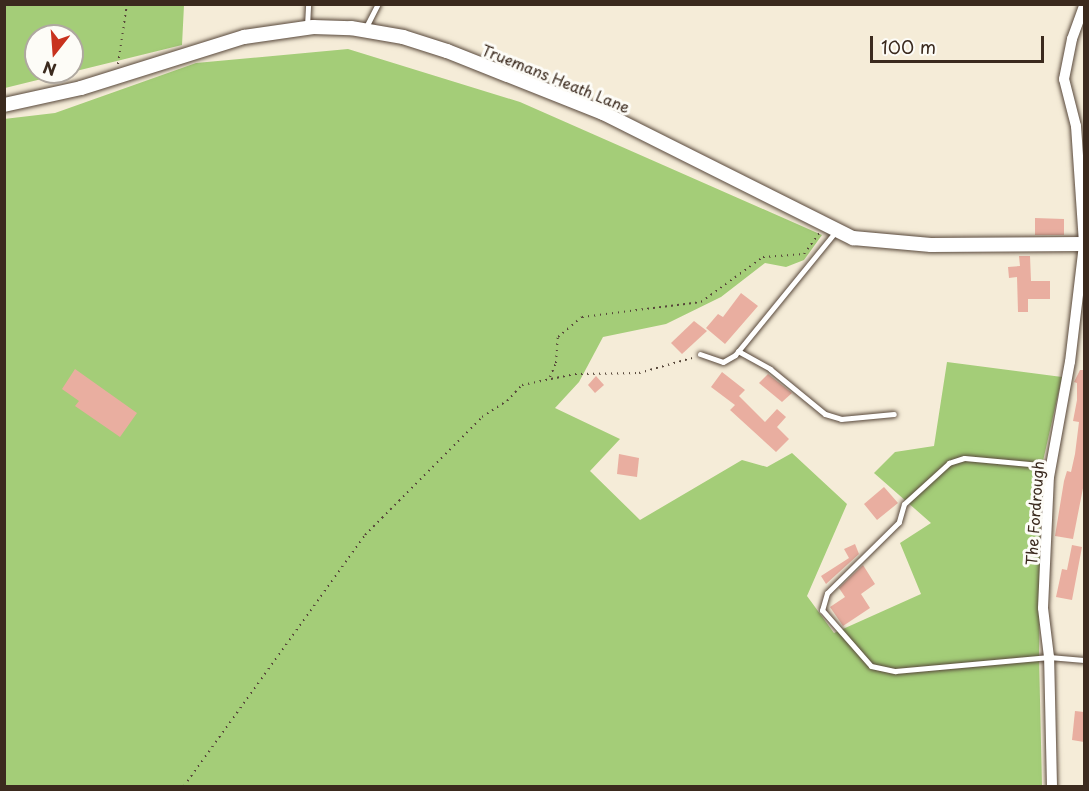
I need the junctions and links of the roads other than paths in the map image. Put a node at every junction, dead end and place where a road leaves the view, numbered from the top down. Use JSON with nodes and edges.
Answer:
{"nodes":[{"id":1,"x":308,"y":4,"type":"edge"},
{"id":2,"x":378,"y":4,"type":"edge"},
{"id":3,"x":1084,"y":6,"type":"edge"},
{"id":4,"x":307,"y":27,"type":"junction"},
{"id":5,"x":364,"y":30,"type":"junction"},
{"id":6,"x":4,"y":105,"type":"edge"},
{"id":7,"x":836,"y":231,"type":"junction"},
{"id":8,"x":1084,"y":244,"type":"edge"},
{"id":9,"x":738,"y":351,"type":"junction"},
{"id":10,"x":700,"y":354,"type":"road end"},
{"id":11,"x":894,"y":414,"type":"dead end"},
{"id":12,"x":1051,"y":466,"type":"junction"},
{"id":13,"x":1049,"y":657,"type":"junction"},
{"id":14,"x":1084,"y":660,"type":"edge"},
{"id":15,"x":1052,"y":786,"type":"edge"}],
"edges":[{"from":1,"to":4,"type":"lane"},
{"from":2,"to":5,"type":"lane"},
{"from":3,"to":8,"type":"street","name":"The Fordrough"},
{"from":4,"to":5,"type":"street","name":"Truemans Heath Lane"},
{"from":4,"to":6,"type":"street","name":"Truemans Heath Lane"},
{"from":5,"to":7,"type":"street","name":"Truemans Heath Lane"},
{"from":7,"to":8,"type":"street","name":"Truemans Heath Lane"},
{"from":7,"to":9,"type":"lane"},
{"from":8,"to":12,"type":"street","name":"The Fordrough"},
{"from":9,"to":10,"type":"lane"},
{"from":9,"to":11,"type":"lane"},
{"from":12,"to":13,"type":"street","name":"The Fordrough"},
{"from":12,"to":13,"type":"lane"},
{"from":13,"to":14,"type":"lane"},
{"from":13,"to":15,"type":"street","name":"The Fordrough"}]}
